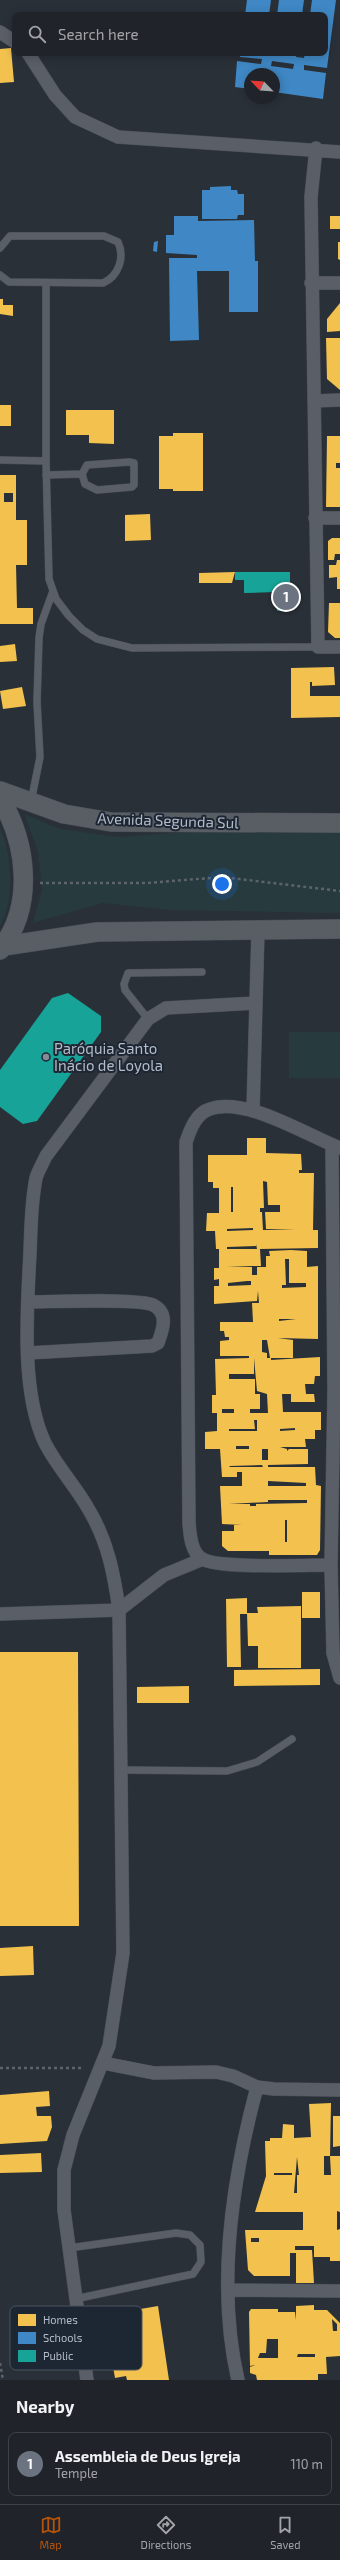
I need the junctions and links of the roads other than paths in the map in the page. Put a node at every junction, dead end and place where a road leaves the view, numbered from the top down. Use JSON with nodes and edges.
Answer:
{"nodes":[{"id":1,"x":0,"y":32,"type":"edge"},
{"id":2,"x":12,"y":40,"type":"edge"},
{"id":3,"x":30,"y":56,"type":"edge"},
{"id":4,"x":316,"y":148,"type":"junction"},
{"id":5,"x":340,"y":152,"type":"edge"},
{"id":6,"x":0,"y":248,"type":"edge"},
{"id":7,"x":0,"y":275,"type":"edge"},
{"id":8,"x":312,"y":283,"type":"junction"},
{"id":9,"x":340,"y":283,"type":"edge"},
{"id":10,"x":46,"y":284,"type":"junction"},
{"id":11,"x":340,"y":400,"type":"edge"},
{"id":12,"x":314,"y":401,"type":"junction"},
{"id":13,"x":0,"y":460,"type":"edge"},
{"id":14,"x":46,"y":461,"type":"junction"},
{"id":15,"x":82,"y":474,"type":"junction"},
{"id":16,"x":46,"y":475,"type":"junction"},
{"id":17,"x":316,"y":518,"type":"junction"},
{"id":18,"x":340,"y":518,"type":"edge"},
{"id":19,"x":54,"y":591,"type":"junction"},
{"id":20,"x":318,"y":647,"type":"junction"},
{"id":21,"x":340,"y":647,"type":"edge"},
{"id":22,"x":0,"y":791,"type":"edge"},
{"id":23,"x":0,"y":798,"type":"edge"},
{"id":24,"x":31,"y":802,"type":"junction"},
{"id":25,"x":340,"y":823,"type":"edge"},
{"id":26,"x":340,"y":929,"type":"edge"},
{"id":27,"x":258,"y":930,"type":"junction"},
{"id":28,"x":2,"y":948,"type":"edge"},
{"id":29,"x":202,"y":972,"type":"dead end"},
{"id":30,"x":256,"y":1003,"type":"junction"},
{"id":31,"x":148,"y":1019,"type":"junction"},
{"id":32,"x":253,"y":1111,"type":"junction"},
{"id":33,"x":336,"y":1147,"type":"edge"},
{"id":34,"x":28,"y":1302,"type":"junction"},
{"id":35,"x":28,"y":1353,"type":"junction"},
{"id":36,"x":203,"y":1559,"type":"junction"},
{"id":37,"x":331,"y":1565,"type":"junction"},
{"id":38,"x":119,"y":1610,"type":"junction"},
{"id":39,"x":0,"y":1614,"type":"edge"},
{"id":40,"x":340,"y":1678,"type":"edge"},
{"id":41,"x":292,"y":1739,"type":"dead end"},
{"id":42,"x":121,"y":1770,"type":"junction"},
{"id":43,"x":102,"y":2065,"type":"junction"},
{"id":44,"x":257,"y":2087,"type":"junction"},
{"id":45,"x":340,"y":2090,"type":"edge"},
{"id":46,"x":69,"y":2248,"type":"junction"},
{"id":47,"x":229,"y":2290,"type":"junction"},
{"id":48,"x":340,"y":2291,"type":"edge"},
{"id":49,"x":75,"y":2299,"type":"junction"},
{"id":50,"x":76,"y":2306,"type":"edge"},
{"id":51,"x":86,"y":2370,"type":"edge"},
{"id":52,"x":87,"y":2380,"type":"edge"},
{"id":53,"x":238,"y":2380,"type":"edge"}],
"edges":[{"from":1,"to":2,"type":"street"},
{"from":3,"to":4,"type":"street"},
{"from":4,"to":5,"type":"street"},
{"from":4,"to":8,"type":"street"},
{"from":6,"to":10,"type":"lane"},
{"from":7,"to":10,"type":"lane"},
{"from":8,"to":9,"type":"street"},
{"from":8,"to":12,"type":"street"},
{"from":10,"to":14,"type":"lane"},
{"from":11,"to":12,"type":"street"},
{"from":12,"to":17,"type":"street"},
{"from":13,"to":14,"type":"lane"},
{"from":14,"to":16,"type":"lane"},
{"from":15,"to":15,"type":"lane"},
{"from":15,"to":16,"type":"lane"},
{"from":16,"to":19,"type":"lane"},
{"from":17,"to":18,"type":"street"},
{"from":17,"to":20,"type":"street"},
{"from":19,"to":20,"type":"lane"},
{"from":19,"to":24,"type":"lane"},
{"from":20,"to":21,"type":"street"},
{"from":22,"to":24,"type":"main road","name":"Avenida Segunda Sul"},
{"from":23,"to":28,"type":"main road"},
{"from":24,"to":25,"type":"main road","name":"Avenida Segunda Sul"},
{"from":26,"to":27,"type":"main road"},
{"from":27,"to":28,"type":"main road"},
{"from":27,"to":30,"type":"street"},
{"from":29,"to":31,"type":"lane"},
{"from":30,"to":31,"type":"street"},
{"from":30,"to":32,"type":"street"},
{"from":31,"to":34,"type":"street"},
{"from":32,"to":33,"type":"street"},
{"from":32,"to":36,"type":"street"},
{"from":33,"to":37,"type":"street"},
{"from":34,"to":35,"type":"street"},
{"from":34,"to":35,"type":"street"},
{"from":35,"to":38,"type":"street"},
{"from":36,"to":37,"type":"street"},
{"from":36,"to":38,"type":"street"},
{"from":37,"to":40,"type":"street"},
{"from":38,"to":39,"type":"street"},
{"from":38,"to":42,"type":"street"},
{"from":41,"to":42,"type":"lane"},
{"from":42,"to":43,"type":"street"},
{"from":43,"to":44,"type":"street"},
{"from":43,"to":46,"type":"street"},
{"from":44,"to":45,"type":"street"},
{"from":44,"to":47,"type":"street"},
{"from":46,"to":49,"type":"street"},
{"from":46,"to":49,"type":"lane"},
{"from":47,"to":48,"type":"street"},
{"from":47,"to":53,"type":"street"},
{"from":49,"to":50,"type":"street"},
{"from":51,"to":52,"type":"street"}]}
